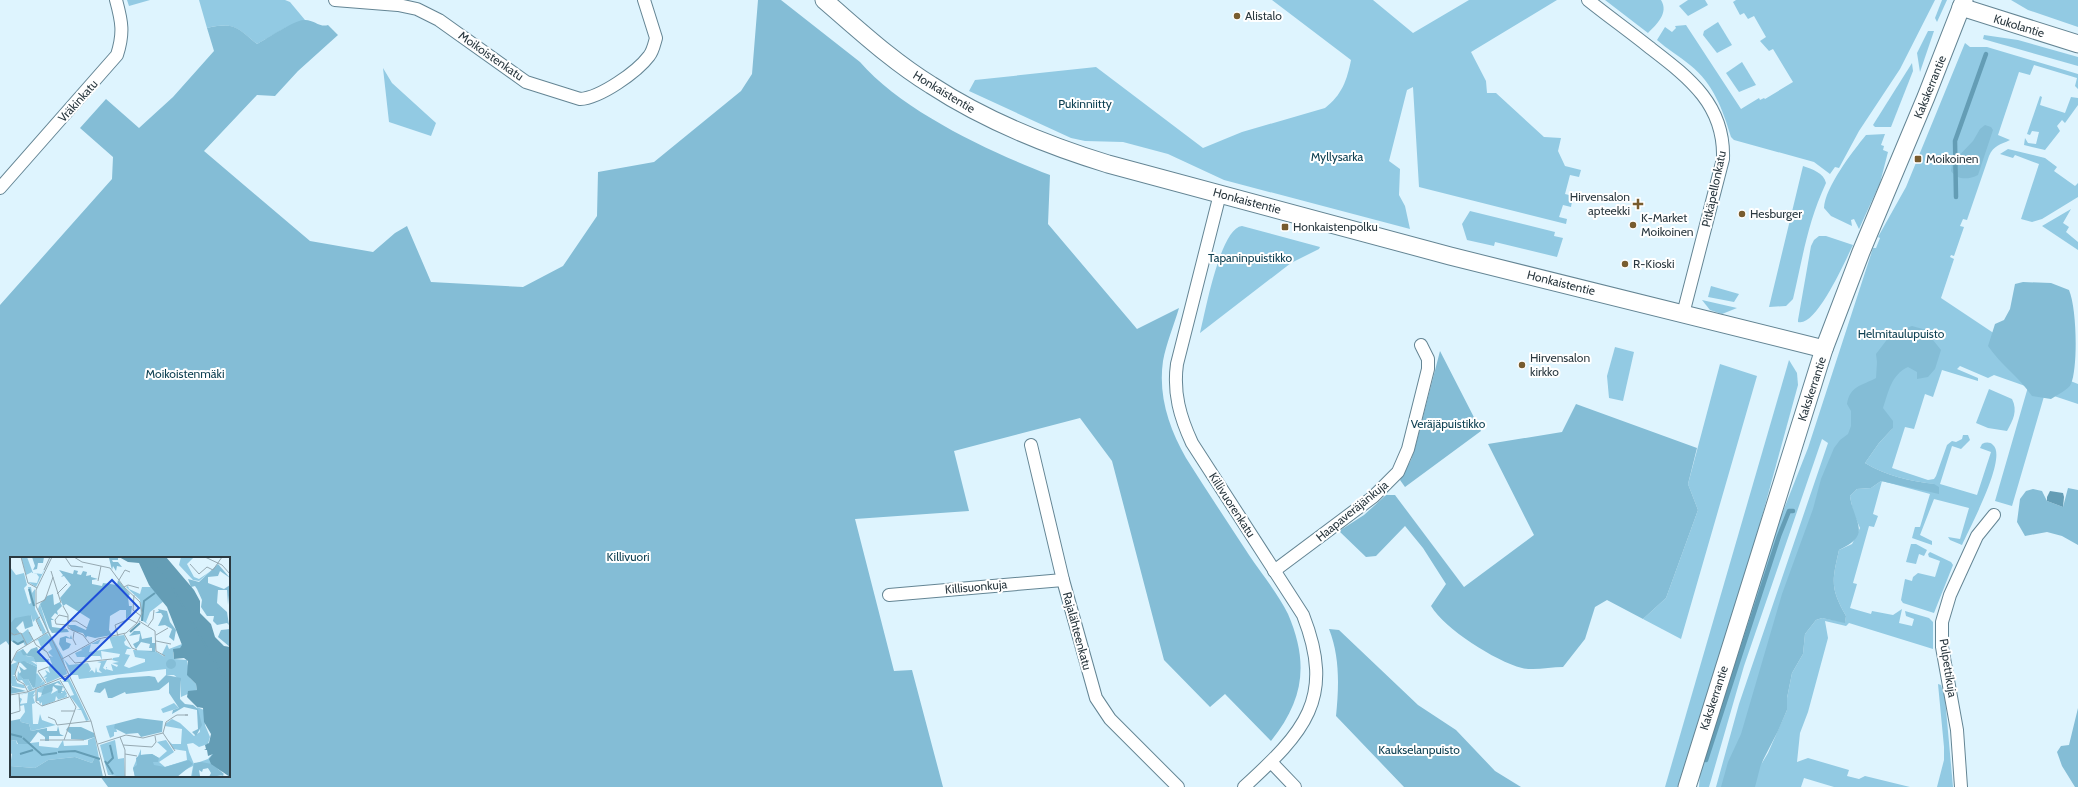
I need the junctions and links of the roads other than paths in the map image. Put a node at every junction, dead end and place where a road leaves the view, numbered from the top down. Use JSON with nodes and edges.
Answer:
{"nodes":[{"id":1,"x":116,"y":0,"type":"edge"},
{"id":2,"x":335,"y":0,"type":"edge"},
{"id":3,"x":644,"y":0,"type":"edge"},
{"id":4,"x":824,"y":0,"type":"edge"},
{"id":5,"x":1588,"y":0,"type":"edge"},
{"id":6,"x":1962,"y":4,"type":"edge"},
{"id":7,"x":2078,"y":44,"type":"edge"},
{"id":8,"x":0,"y":188,"type":"edge"},
{"id":9,"x":1220,"y":194,"type":"junction"},
{"id":10,"x":1683,"y":314,"type":"junction"},
{"id":11,"x":1421,"y":345,"type":"dead end"},
{"id":12,"x":1824,"y":349,"type":"junction"},
{"id":13,"x":1031,"y":445,"type":"dead end"},
{"id":14,"x":1994,"y":514,"type":"dead end"},
{"id":15,"x":1274,"y":571,"type":"junction"},
{"id":16,"x":1063,"y":580,"type":"junction"},
{"id":17,"x":889,"y":596,"type":"dead end"},
{"id":18,"x":1271,"y":762,"type":"junction"},
{"id":19,"x":1178,"y":787,"type":"edge"},
{"id":20,"x":1244,"y":787,"type":"edge"},
{"id":21,"x":1296,"y":787,"type":"edge"},
{"id":22,"x":1687,"y":787,"type":"edge"},
{"id":23,"x":1961,"y":787,"type":"edge"}],
"edges":[{"from":1,"to":8,"type":"street","name":"Vräkinkatu"},
{"from":2,"to":3,"type":"street","name":"Moikoistenkatu"},
{"from":4,"to":9,"type":"street","name":"Honkaistentie"},
{"from":5,"to":10,"type":"street","name":"Pitkäpellonkatu"},
{"from":6,"to":7,"type":"street","name":"Kukolantie"},
{"from":6,"to":12,"type":"street","name":"Kakskerrantie"},
{"from":9,"to":10,"type":"street","name":"Honkaistentie"},
{"from":9,"to":15,"type":"street","name":"Killivuorenkatu"},
{"from":10,"to":12,"type":"street","name":"Honkaistentie"},
{"from":11,"to":15,"type":"street","name":"Haapaveräjänkuja"},
{"from":12,"to":22,"type":"street","name":"Kakskerrantie"},
{"from":13,"to":16,"type":"street","name":"Rajalähteenkatu"},
{"from":14,"to":23,"type":"street","name":"Pulpettikuja"},
{"from":15,"to":18,"type":"street","name":"Killivuorenkatu"},
{"from":16,"to":17,"type":"street","name":"Killisuonkuja"},
{"from":16,"to":19,"type":"street","name":"Rajalähteenkatu"},
{"from":18,"to":20,"type":"street","name":"Killivuorenkatu"},
{"from":18,"to":21,"type":"street"}]}
